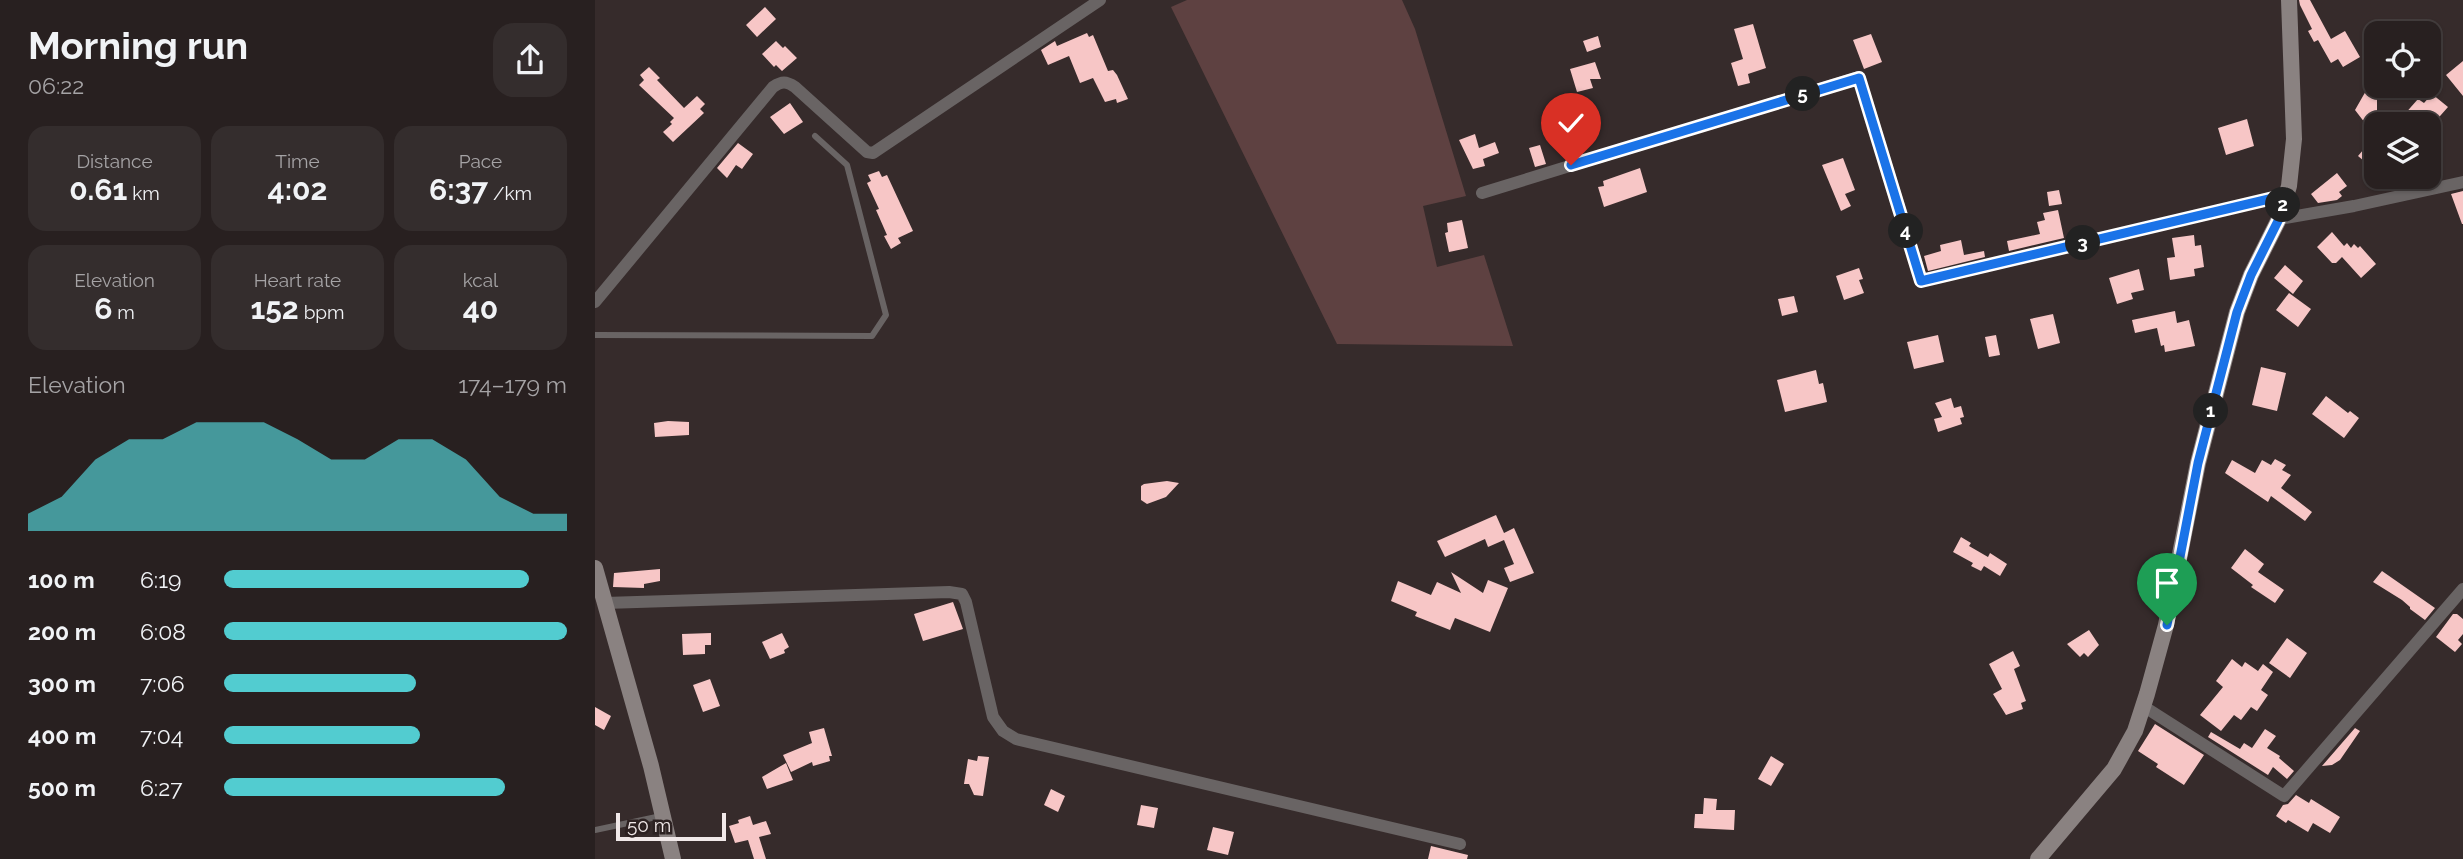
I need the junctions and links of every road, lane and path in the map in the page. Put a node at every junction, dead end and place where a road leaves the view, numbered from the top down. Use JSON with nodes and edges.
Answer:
{"nodes":[{"id":1,"x":1100,"y":0,"type":"edge"},
{"id":2,"x":2289,"y":0,"type":"edge"},
{"id":3,"x":815,"y":136,"type":"dead end"},
{"id":4,"x":2463,"y":182,"type":"edge"},
{"id":5,"x":1482,"y":193,"type":"dead end"},
{"id":6,"x":2286,"y":195,"type":"junction"},
{"id":7,"x":2279,"y":219,"type":"junction"},
{"id":8,"x":595,"y":302,"type":"edge"},
{"id":9,"x":595,"y":335,"type":"edge"},
{"id":10,"x":596,"y":576,"type":"edge"},
{"id":11,"x":2463,"y":589,"type":"edge"},
{"id":12,"x":605,"y":603,"type":"junction"},
{"id":13,"x":2143,"y":706,"type":"junction"},
{"id":14,"x":663,"y":815,"type":"junction"},
{"id":15,"x":595,"y":830,"type":"edge"},
{"id":16,"x":1461,"y":844,"type":"dead end"},
{"id":17,"x":673,"y":859,"type":"edge"},
{"id":18,"x":2038,"y":859,"type":"edge"}],
"edges":[{"from":1,"to":8,"type":"street"},
{"from":2,"to":6,"type":"main road"},
{"from":3,"to":9,"type":"lane"},
{"from":4,"to":7,"type":"street"},
{"from":5,"to":6,"type":"street"},
{"from":6,"to":7,"type":"main road"},
{"from":7,"to":13,"type":"main road"},
{"from":10,"to":12,"type":"main road"},
{"from":11,"to":13,"type":"street"},
{"from":12,"to":14,"type":"main road"},
{"from":12,"to":16,"type":"street"},
{"from":13,"to":18,"type":"main road"},
{"from":14,"to":15,"type":"lane"},
{"from":14,"to":17,"type":"main road"}]}
